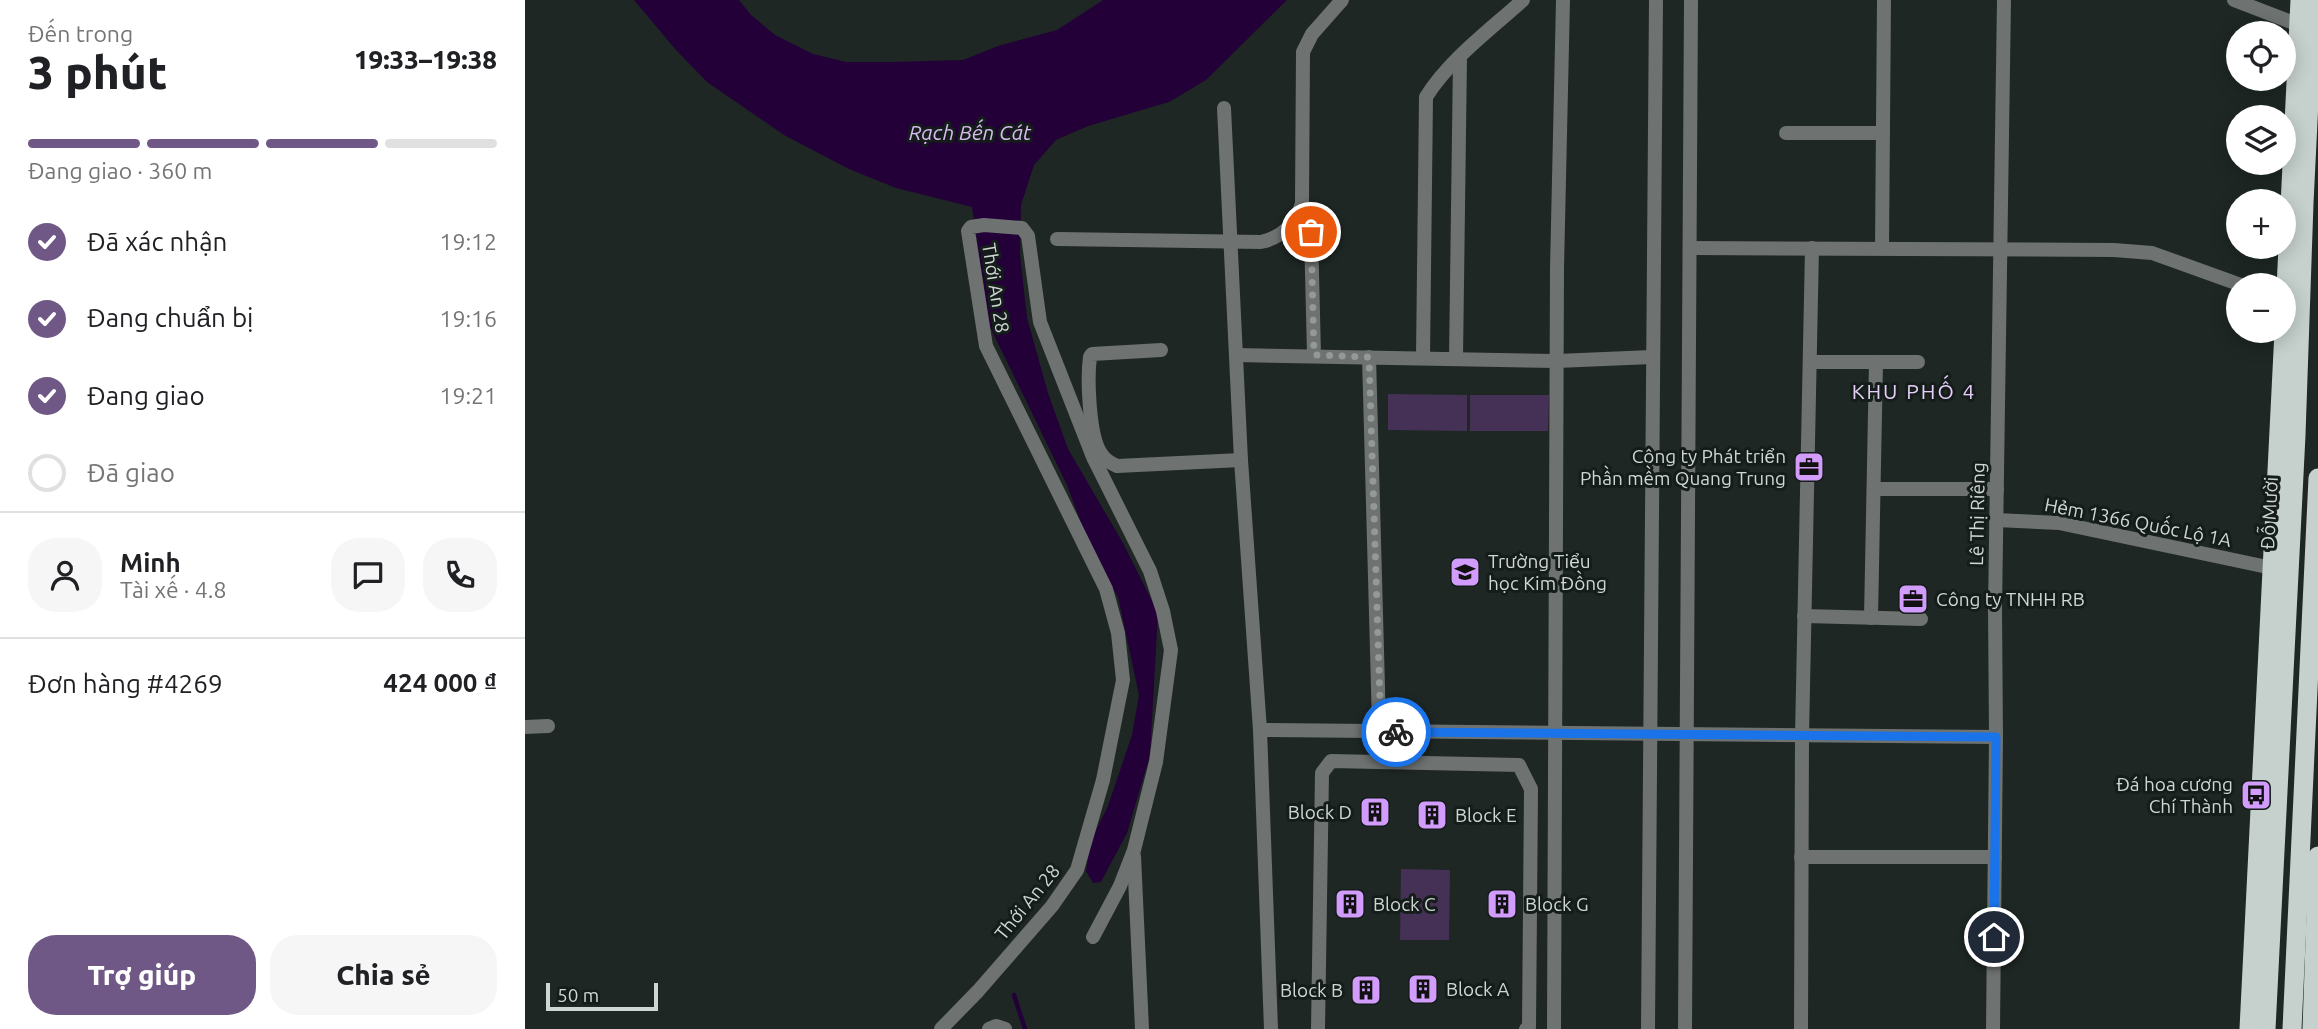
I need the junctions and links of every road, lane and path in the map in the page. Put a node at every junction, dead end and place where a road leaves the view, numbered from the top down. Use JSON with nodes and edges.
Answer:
{"nodes":[{"id":1,"x":1342,"y":0,"type":"edge"},
{"id":2,"x":1523,"y":0,"type":"edge"},
{"id":3,"x":1563,"y":0,"type":"edge"},
{"id":4,"x":1656,"y":0,"type":"edge"},
{"id":5,"x":1691,"y":0,"type":"edge"},
{"id":6,"x":1884,"y":0,"type":"edge"},
{"id":7,"x":2004,"y":0,"type":"edge"},
{"id":8,"x":2234,"y":0,"type":"edge"},
{"id":9,"x":2300,"y":0,"type":"edge"},
{"id":10,"x":2314,"y":0,"type":"edge"},
{"id":11,"x":2299,"y":25,"type":"junction"},
{"id":12,"x":1460,"y":57,"type":"junction"},
{"id":13,"x":1224,"y":108,"type":"dead end"},
{"id":14,"x":1786,"y":133,"type":"dead end"},
{"id":15,"x":1883,"y":133,"type":"junction"},
{"id":16,"x":1300,"y":214,"type":"junction"},
{"id":17,"x":1057,"y":239,"type":"dead end"},
{"id":18,"x":1230,"y":242,"type":"junction"},
{"id":19,"x":1690,"y":248,"type":"junction"},
{"id":20,"x":1812,"y":248,"type":"junction"},
{"id":21,"x":1882,"y":248,"type":"junction"},
{"id":22,"x":2000,"y":249,"type":"junction"},
{"id":23,"x":2286,"y":273,"type":"edge"},
{"id":24,"x":2226,"y":280,"type":"edge"},
{"id":25,"x":2283,"y":343,"type":"edge"},
{"id":26,"x":1161,"y":350,"type":"dead end"},
{"id":27,"x":1236,"y":355,"type":"junction"},
{"id":28,"x":1314,"y":355,"type":"junction"},
{"id":29,"x":1369,"y":357,"type":"junction"},
{"id":30,"x":1652,"y":357,"type":"junction"},
{"id":31,"x":1423,"y":358,"type":"junction"},
{"id":32,"x":1456,"y":359,"type":"junction"},
{"id":33,"x":1557,"y":361,"type":"junction"},
{"id":34,"x":1810,"y":362,"type":"junction"},
{"id":35,"x":1876,"y":362,"type":"junction"},
{"id":36,"x":1918,"y":362,"type":"dead end"},
{"id":37,"x":1241,"y":460,"type":"junction"},
{"id":38,"x":2318,"y":478,"type":"edge"},
{"id":39,"x":1874,"y":489,"type":"junction"},
{"id":40,"x":1997,"y":489,"type":"junction"},
{"id":41,"x":1996,"y":520,"type":"junction"},
{"id":42,"x":2272,"y":568,"type":"junction"},
{"id":43,"x":1804,"y":616,"type":"junction"},
{"id":44,"x":1871,"y":618,"type":"junction"},
{"id":45,"x":1921,"y":620,"type":"dead end"},
{"id":46,"x":548,"y":726,"type":"dead end"},
{"id":47,"x":525,"y":727,"type":"edge"},
{"id":48,"x":1260,"y":730,"type":"junction"},
{"id":49,"x":1381,"y":732,"type":"junction"},
{"id":50,"x":1555,"y":734,"type":"junction"},
{"id":51,"x":1650,"y":734,"type":"junction"},
{"id":52,"x":1687,"y":734,"type":"junction"},
{"id":53,"x":1802,"y":736,"type":"junction"},
{"id":54,"x":1996,"y":737,"type":"junction"},
{"id":55,"x":1380,"y":761,"type":"junction"},
{"id":56,"x":1134,"y":850,"type":"junction"},
{"id":57,"x":2318,"y":856,"type":"edge"},
{"id":58,"x":1801,"y":857,"type":"junction"},
{"id":59,"x":1995,"y":857,"type":"junction"},
{"id":60,"x":1093,"y":937,"type":"dead end"},
{"id":61,"x":941,"y":1029,"type":"edge"},
{"id":62,"x":989,"y":1029,"type":"edge"},
{"id":63,"x":1005,"y":1029,"type":"edge"},
{"id":64,"x":1142,"y":1029,"type":"edge"},
{"id":65,"x":1271,"y":1029,"type":"edge"},
{"id":66,"x":1318,"y":1029,"type":"edge"},
{"id":67,"x":1526,"y":1029,"type":"edge"},
{"id":68,"x":1554,"y":1029,"type":"edge"},
{"id":69,"x":1648,"y":1029,"type":"edge"},
{"id":70,"x":1685,"y":1029,"type":"edge"},
{"id":71,"x":1801,"y":1029,"type":"edge"},
{"id":72,"x":1993,"y":1029,"type":"edge"},
{"id":73,"x":2249,"y":1029,"type":"edge"},
{"id":74,"x":2266,"y":1029,"type":"edge"},
{"id":75,"x":2292,"y":1029,"type":"edge"},
{"id":76,"x":2312,"y":1029,"type":"edge"}],
"edges":[{"from":1,"to":16,"type":"street"},
{"from":2,"to":12,"type":"street"},
{"from":3,"to":33,"type":"street"},
{"from":4,"to":30,"type":"street"},
{"from":5,"to":19,"type":"street"},
{"from":6,"to":15,"type":"street"},
{"from":7,"to":22,"type":"street","name":"Lê Thị Riêng"},
{"from":8,"to":11,"type":"street"},
{"from":9,"to":11,"type":"highway","name":"Đỗ Mười"},
{"from":10,"to":74,"type":"highway","name":"Đỗ Mười"},
{"from":11,"to":23,"type":"highway","name":"Đỗ Mười"},
{"from":12,"to":31,"type":"street"},
{"from":12,"to":32,"type":"street"},
{"from":13,"to":18,"type":"street"},
{"from":14,"to":15,"type":"street"},
{"from":15,"to":21,"type":"street"},
{"from":16,"to":18,"type":"street"},
{"from":16,"to":28,"type":"street"},
{"from":17,"to":18,"type":"street"},
{"from":18,"to":27,"type":"street"},
{"from":19,"to":20,"type":"street"},
{"from":19,"to":52,"type":"street"},
{"from":20,"to":21,"type":"street"},
{"from":20,"to":34,"type":"street"},
{"from":21,"to":22,"type":"street"},
{"from":22,"to":24,"type":"street"},
{"from":22,"to":40,"type":"street","name":"Lê Thị Riêng"},
{"from":25,"to":42,"type":"highway","name":"Đỗ Mười"},
{"from":26,"to":37,"type":"street"},
{"from":27,"to":28,"type":"street"},
{"from":27,"to":37,"type":"street"},
{"from":28,"to":29,"type":"street"},
{"from":29,"to":31,"type":"street"},
{"from":29,"to":49,"type":"street"},
{"from":30,"to":33,"type":"street"},
{"from":30,"to":51,"type":"street"},
{"from":31,"to":32,"type":"street"},
{"from":32,"to":33,"type":"street"},
{"from":33,"to":50,"type":"street"},
{"from":34,"to":35,"type":"street"},
{"from":34,"to":43,"type":"street"},
{"from":35,"to":36,"type":"street"},
{"from":35,"to":39,"type":"street"},
{"from":37,"to":48,"type":"street"},
{"from":38,"to":75,"type":"highway"},
{"from":39,"to":40,"type":"street"},
{"from":39,"to":44,"type":"street"},
{"from":40,"to":41,"type":"street","name":"Lê Thị Riêng"},
{"from":41,"to":42,"type":"street","name":"Hẻm 1366 Quốc Lộ 1A"},
{"from":41,"to":54,"type":"street","name":"Lê Thị Riêng"},
{"from":42,"to":73,"type":"highway","name":"Đỗ Mười"},
{"from":43,"to":44,"type":"street"},
{"from":43,"to":53,"type":"street"},
{"from":44,"to":45,"type":"street"},
{"from":46,"to":47,"type":"street"},
{"from":48,"to":49,"type":"street"},
{"from":48,"to":65,"type":"street"},
{"from":49,"to":50,"type":"street"},
{"from":49,"to":55,"type":"street"},
{"from":50,"to":51,"type":"street"},
{"from":50,"to":68,"type":"street"},
{"from":51,"to":52,"type":"street"},
{"from":51,"to":69,"type":"street"},
{"from":52,"to":53,"type":"street"},
{"from":52,"to":70,"type":"street"},
{"from":53,"to":54,"type":"street"},
{"from":53,"to":58,"type":"street"},
{"from":54,"to":59,"type":"street","name":"Lê Thị Riêng"},
{"from":55,"to":66,"type":"street"},
{"from":55,"to":67,"type":"street"},
{"from":56,"to":60,"type":"street","name":"Thới An 28"},
{"from":56,"to":61,"type":"street","name":"Thới An 28"},
{"from":56,"to":64,"type":"street"},
{"from":57,"to":76,"type":"highway"},
{"from":58,"to":59,"type":"street"},
{"from":58,"to":71,"type":"street"},
{"from":59,"to":72,"type":"street","name":"Lê Thị Riêng"},
{"from":62,"to":63,"type":"street"}]}
